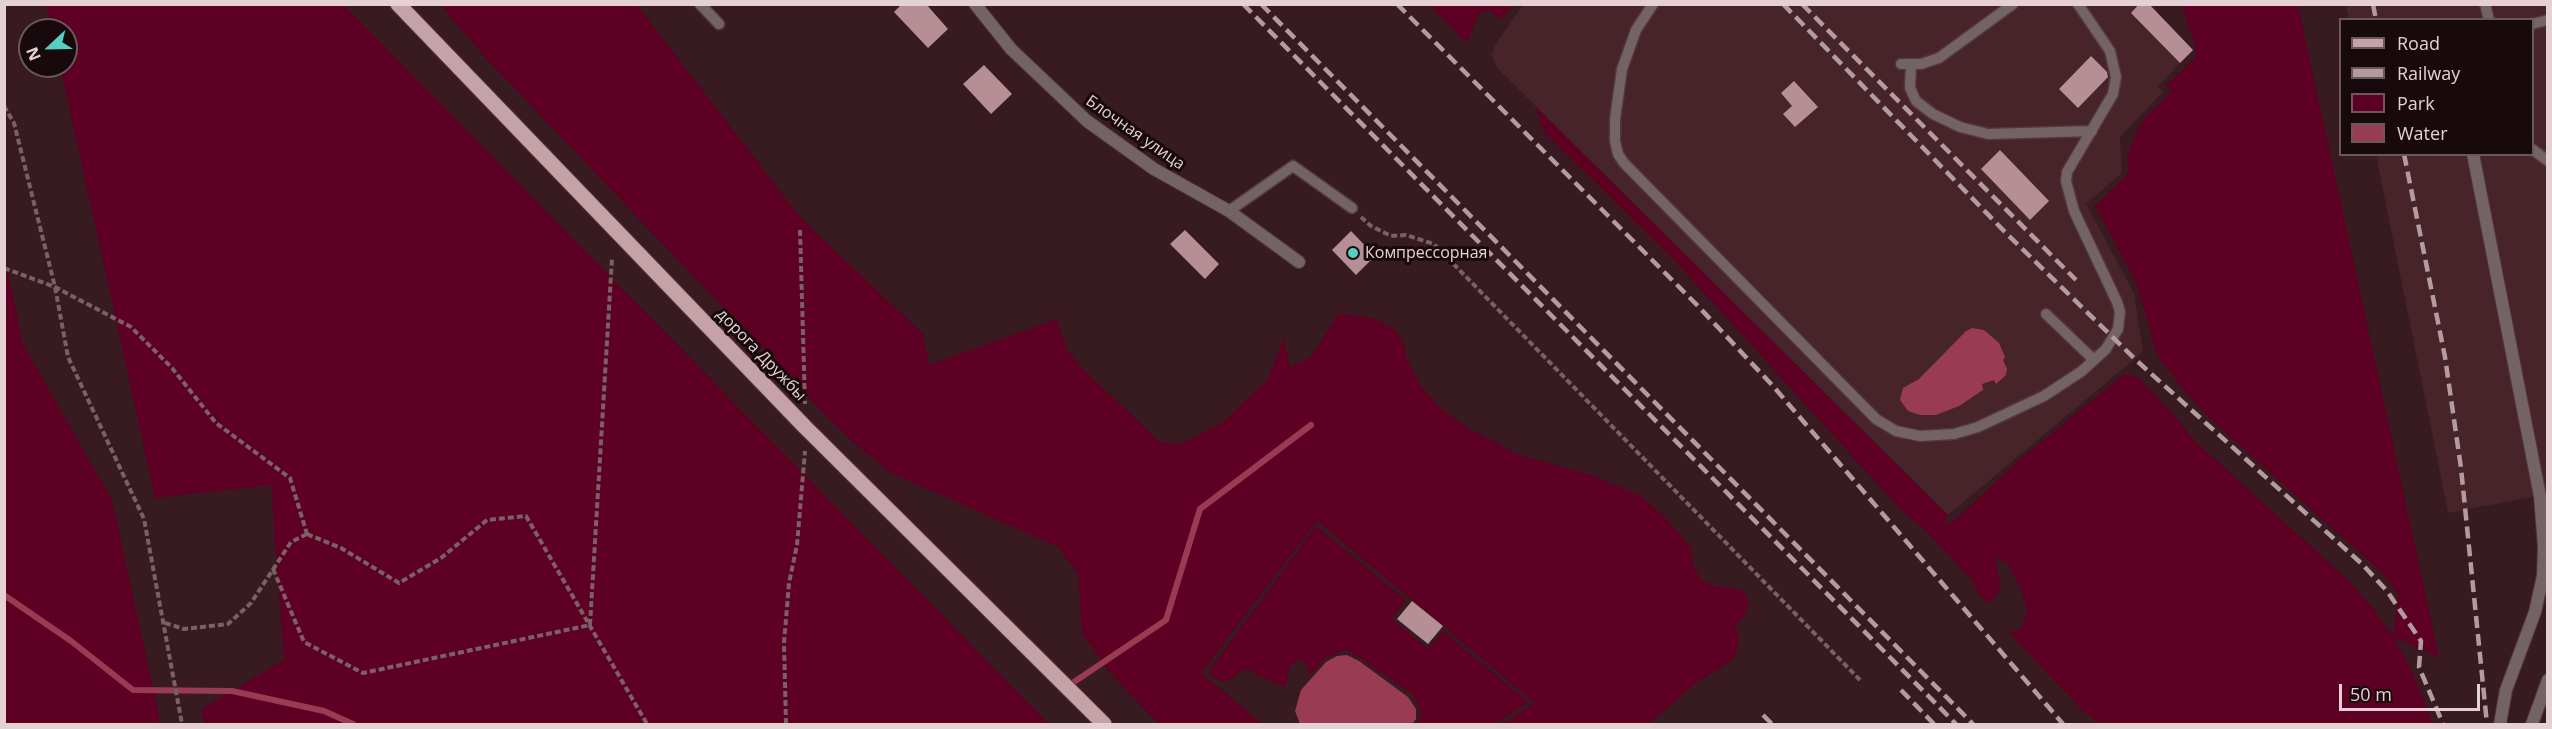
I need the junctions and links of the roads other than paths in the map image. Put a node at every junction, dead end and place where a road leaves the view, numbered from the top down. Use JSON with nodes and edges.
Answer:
{"nodes":[{"id":1,"x":700,"y":4,"type":"edge"},
{"id":2,"x":975,"y":4,"type":"edge"},
{"id":3,"x":1653,"y":4,"type":"edge"},
{"id":4,"x":2013,"y":4,"type":"edge"},
{"id":5,"x":2078,"y":4,"type":"edge"},
{"id":6,"x":407,"y":7,"type":"edge"},
{"id":7,"x":719,"y":24,"type":"dead end"},
{"id":8,"x":2092,"y":131,"type":"junction"},
{"id":9,"x":2534,"y":151,"type":"edge"},
{"id":10,"x":2474,"y":156,"type":"edge"},
{"id":11,"x":2547,"y":161,"type":"edge"},
{"id":12,"x":1352,"y":208,"type":"road end"},
{"id":13,"x":1229,"y":211,"type":"junction"},
{"id":14,"x":1299,"y":262,"type":"dead end"},
{"id":15,"x":2046,"y":314,"type":"dead end"},
{"id":16,"x":2094,"y":360,"type":"junction"},
{"id":17,"x":2547,"y":680,"type":"edge"},
{"id":18,"x":1104,"y":724,"type":"edge"},
{"id":19,"x":2500,"y":724,"type":"edge"},
{"id":20,"x":2532,"y":724,"type":"edge"}],
"edges":[{"from":1,"to":7,"type":"lane"},
{"from":2,"to":13,"type":"street","name":"Блочная улица"},
{"from":3,"to":16,"type":"lane"},
{"from":4,"to":8,"type":"lane"},
{"from":5,"to":8,"type":"lane"},
{"from":6,"to":18,"type":"main road","name":"дорога Дружбы"},
{"from":8,"to":16,"type":"lane"},
{"from":9,"to":11,"type":"lane"},
{"from":10,"to":19,"type":"street"},
{"from":12,"to":13,"type":"lane"},
{"from":13,"to":14,"type":"street","name":"Блочная улица"},
{"from":15,"to":16,"type":"lane"},
{"from":17,"to":20,"type":"street"}]}
